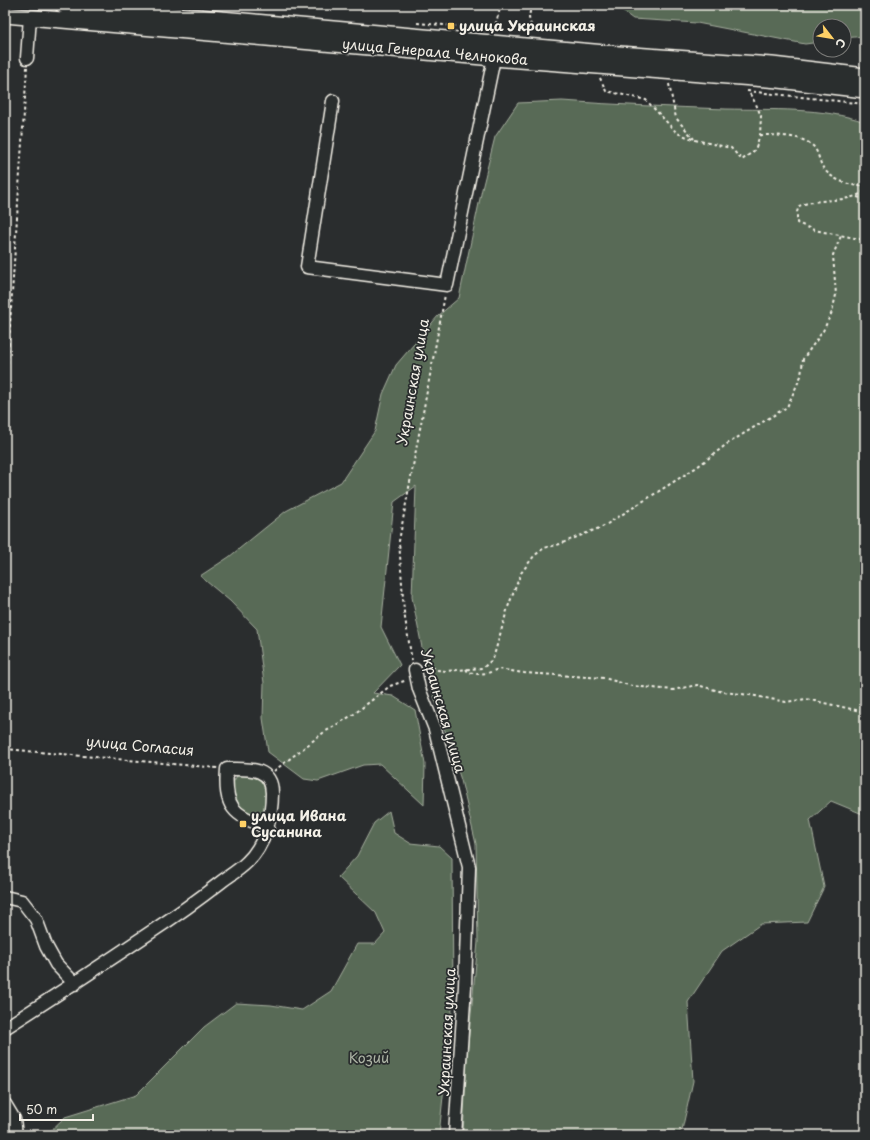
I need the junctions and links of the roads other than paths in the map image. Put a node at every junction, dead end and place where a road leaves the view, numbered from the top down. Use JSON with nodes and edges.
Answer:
{"nodes":[{"id":1,"x":64,"y":5,"type":"edge"},
{"id":2,"x":5,"y":15,"type":"edge"},
{"id":3,"x":30,"y":17,"type":"junction"},
{"id":4,"x":27,"y":58,"type":"road end"},
{"id":5,"x":494,"y":58,"type":"junction"},
{"id":6,"x":865,"y":76,"type":"edge"},
{"id":7,"x":865,"y":90,"type":"edge"},
{"id":8,"x":333,"y":101,"type":"dead end"},
{"id":9,"x":415,"y":674,"type":"road end"},
{"id":10,"x":268,"y":827,"type":"junction"},
{"id":11,"x":5,"y":897,"type":"edge"},
{"id":12,"x":74,"y":984,"type":"junction"},
{"id":13,"x":5,"y":1028,"type":"edge"},
{"id":14,"x":5,"y":1104,"type":"edge"},
{"id":15,"x":16,"y":1135,"type":"edge"},
{"id":16,"x":455,"y":1135,"type":"edge"}],
"edges":[{"from":1,"to":6,"type":"main road","name":"улица Генерала Челнокова"},
{"from":2,"to":3,"type":"main road","name":"улица Генерала Челнокова"},
{"from":3,"to":4,"type":"street"},
{"from":3,"to":5,"type":"main road","name":"улица Генерала Челнокова"},
{"from":5,"to":7,"type":"main road","name":"улица Генерала Челнокова"},
{"from":5,"to":8,"type":"street"},
{"from":9,"to":16,"type":"street","name":"Украинская улица"},
{"from":10,"to":10,"type":"street"},
{"from":10,"to":12,"type":"street"},
{"from":11,"to":12,"type":"street"},
{"from":12,"to":13,"type":"street"},
{"from":14,"to":15,"type":"street"}]}
